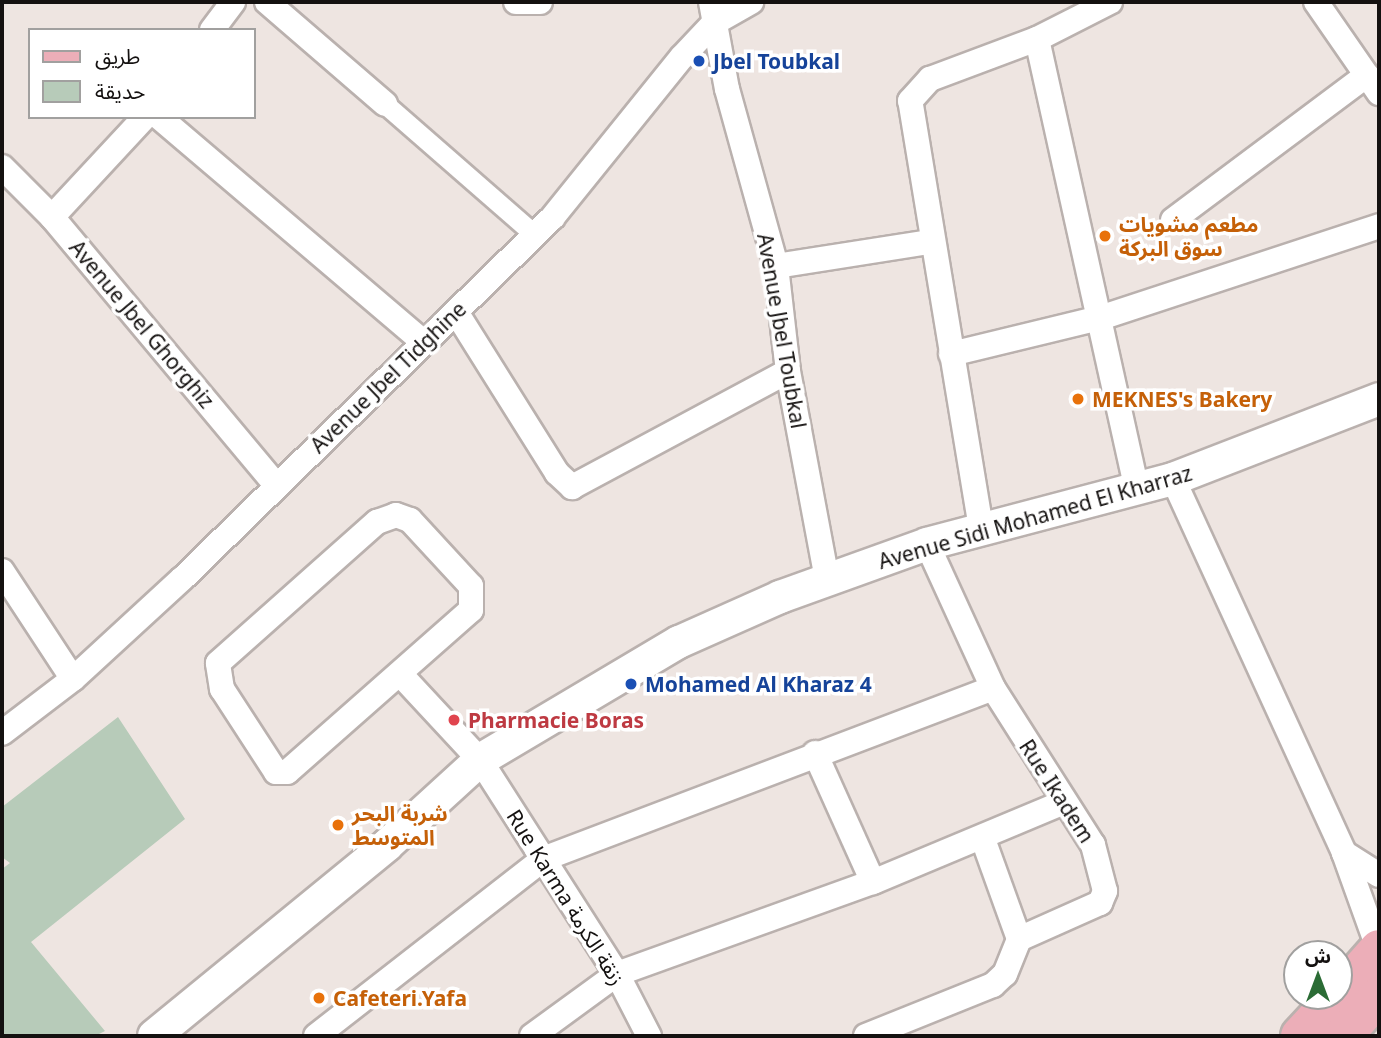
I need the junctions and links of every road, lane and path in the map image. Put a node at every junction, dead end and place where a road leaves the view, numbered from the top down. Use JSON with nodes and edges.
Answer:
{"nodes":[{"id":1,"x":233,"y":2,"type":"edge"},
{"id":2,"x":267,"y":2,"type":"edge"},
{"id":3,"x":516,"y":2,"type":"edge"},
{"id":4,"x":540,"y":2,"type":"edge"},
{"id":5,"x":751,"y":2,"type":"edge"},
{"id":6,"x":1110,"y":2,"type":"edge"},
{"id":7,"x":1316,"y":2,"type":"edge"},
{"id":8,"x":713,"y":12,"type":"edge"},
{"id":9,"x":214,"y":28,"type":"edge"},
{"id":10,"x":1037,"y":39,"type":"junction"},
{"id":11,"x":1373,"y":84,"type":"edge"},
{"id":12,"x":385,"y":104,"type":"joint"},
{"id":13,"x":143,"y":119,"type":"edge"},
{"id":14,"x":161,"y":119,"type":"edge"},
{"id":15,"x":2,"y":167,"type":"edge"},
{"id":16,"x":52,"y":217,"type":"junction"},
{"id":17,"x":1172,"y":220,"type":"dead end"},
{"id":18,"x":1379,"y":226,"type":"edge"},
{"id":19,"x":535,"y":235,"type":"junction"},
{"id":20,"x":930,"y":242,"type":"junction"},
{"id":21,"x":776,"y":266,"type":"junction"},
{"id":22,"x":456,"y":312,"type":"junction"},
{"id":23,"x":1100,"y":318,"type":"junction"},
{"id":24,"x":422,"y":341,"type":"junction"},
{"id":25,"x":951,"y":354,"type":"junction"},
{"id":26,"x":788,"y":371,"type":"junction"},
{"id":27,"x":1379,"y":399,"type":"edge"},
{"id":28,"x":1173,"y":479,"type":"junction"},
{"id":29,"x":276,"y":485,"type":"junction"},
{"id":30,"x":1137,"y":489,"type":"junction"},
{"id":31,"x":981,"y":528,"type":"junction"},
{"id":32,"x":927,"y":544,"type":"junction"},
{"id":33,"x":2,"y":570,"type":"edge"},
{"id":34,"x":827,"y":580,"type":"junction"},
{"id":35,"x":401,"y":675,"type":"junction"},
{"id":36,"x":73,"y":679,"type":"junction"},
{"id":37,"x":993,"y":688,"type":"junction"},
{"id":38,"x":2,"y":733,"type":"edge"},
{"id":39,"x":815,"y":753,"type":"junction"},
{"id":40,"x":480,"y":761,"type":"junction"},
{"id":41,"x":1062,"y":803,"type":"junction"},
{"id":42,"x":983,"y":839,"type":"junction"},
{"id":43,"x":1344,"y":853,"type":"junction"},
{"id":44,"x":543,"y":859,"type":"junction"},
{"id":45,"x":1379,"y":875,"type":"edge"},
{"id":46,"x":873,"y":882,"type":"junction"},
{"id":47,"x":1019,"y":939,"type":"junction"},
{"id":48,"x":1379,"y":949,"type":"edge"},
{"id":49,"x":617,"y":974,"type":"junction"},
{"id":50,"x":1353,"y":978,"type":"edge"},
{"id":51,"x":1379,"y":996,"type":"edge"},
{"id":52,"x":1324,"y":1010,"type":"edge"},
{"id":53,"x":154,"y":1036,"type":"edge"},
{"id":54,"x":316,"y":1036,"type":"edge"},
{"id":55,"x":532,"y":1036,"type":"edge"},
{"id":56,"x":649,"y":1036,"type":"edge"},
{"id":57,"x":866,"y":1036,"type":"edge"},
{"id":58,"x":1300,"y":1036,"type":"edge"},
{"id":59,"x":1343,"y":1036,"type":"edge"}],
"edges":[{"from":1,"to":9,"type":"street"},
{"from":2,"to":12,"type":"street"},
{"from":3,"to":4,"type":"street"},
{"from":5,"to":8,"type":"street","name":"Avenue Jbel Tidghine"},
{"from":6,"to":10,"type":"street"},
{"from":7,"to":11,"type":"street"},
{"from":8,"to":19,"type":"street","name":"Avenue Jbel Tidghine"},
{"from":8,"to":21,"type":"street","name":"Avenue Jbel Toubkal"},
{"from":10,"to":20,"type":"street"},
{"from":10,"to":23,"type":"street"},
{"from":11,"to":17,"type":"street"},
{"from":12,"to":19,"type":"street"},
{"from":13,"to":16,"type":"street"},
{"from":14,"to":24,"type":"street"},
{"from":15,"to":16,"type":"street","name":"Avenue Jbel Ghorghiz"},
{"from":16,"to":29,"type":"street","name":"Avenue Jbel Ghorghiz"},
{"from":18,"to":23,"type":"street"},
{"from":19,"to":22,"type":"street","name":"Avenue Jbel Tidghine"},
{"from":20,"to":21,"type":"street"},
{"from":20,"to":25,"type":"street"},
{"from":21,"to":26,"type":"street","name":"Avenue Jbel Toubkal"},
{"from":22,"to":24,"type":"street","name":"Avenue Jbel Tidghine"},
{"from":22,"to":26,"type":"street"},
{"from":23,"to":25,"type":"street"},
{"from":23,"to":30,"type":"street"},
{"from":24,"to":29,"type":"street","name":"Avenue Jbel Tidghine"},
{"from":25,"to":31,"type":"street"},
{"from":26,"to":34,"type":"street","name":"Avenue Jbel Toubkal"},
{"from":27,"to":28,"type":"street","name":"Avenue Sidi Mohamed El Kharraz"},
{"from":28,"to":30,"type":"street","name":"Avenue Sidi Mohamed El Kharraz"},
{"from":28,"to":43,"type":"street"},
{"from":29,"to":36,"type":"street","name":"Avenue Jbel Tidghine"},
{"from":30,"to":31,"type":"street","name":"Avenue Sidi Mohamed El Kharraz"},
{"from":31,"to":32,"type":"street","name":"Avenue Sidi Mohamed El Kharraz"},
{"from":32,"to":34,"type":"street","name":"Avenue Sidi Mohamed El Kharraz"},
{"from":32,"to":37,"type":"street","name":"Rue Ikadem"},
{"from":33,"to":36,"type":"street"},
{"from":34,"to":40,"type":"street","name":"Avenue Sidi Mohamed El Kharraz"},
{"from":35,"to":35,"type":"street"},
{"from":35,"to":40,"type":"street","name":"Rue Karma زنقة الكرمة"},
{"from":36,"to":38,"type":"street","name":"Avenue Jbel Tidghine"},
{"from":37,"to":39,"type":"street"},
{"from":37,"to":41,"type":"street","name":"Rue Ikadem"},
{"from":39,"to":44,"type":"street"},
{"from":39,"to":46,"type":"street"},
{"from":40,"to":44,"type":"street","name":"Rue Karma زنقة الكرمة"},
{"from":40,"to":53,"type":"street","name":"Avenue Sidi Mohamed El Kharraz"},
{"from":41,"to":42,"type":"street"},
{"from":41,"to":47,"type":"street","name":"Rue Ikadem"},
{"from":42,"to":46,"type":"street"},
{"from":42,"to":47,"type":"street"},
{"from":43,"to":45,"type":"street"},
{"from":43,"to":48,"type":"street"},
{"from":44,"to":49,"type":"street","name":"Rue Karma زنقة الكرمة"},
{"from":44,"to":54,"type":"street"},
{"from":46,"to":49,"type":"street"},
{"from":47,"to":57,"type":"street"},
{"from":48,"to":50,"type":"main road"},
{"from":49,"to":55,"type":"street"},
{"from":49,"to":56,"type":"street","name":"Rue Karma زنقة الكرمة"},
{"from":51,"to":59,"type":"main road"},
{"from":52,"to":58,"type":"main road"}]}
